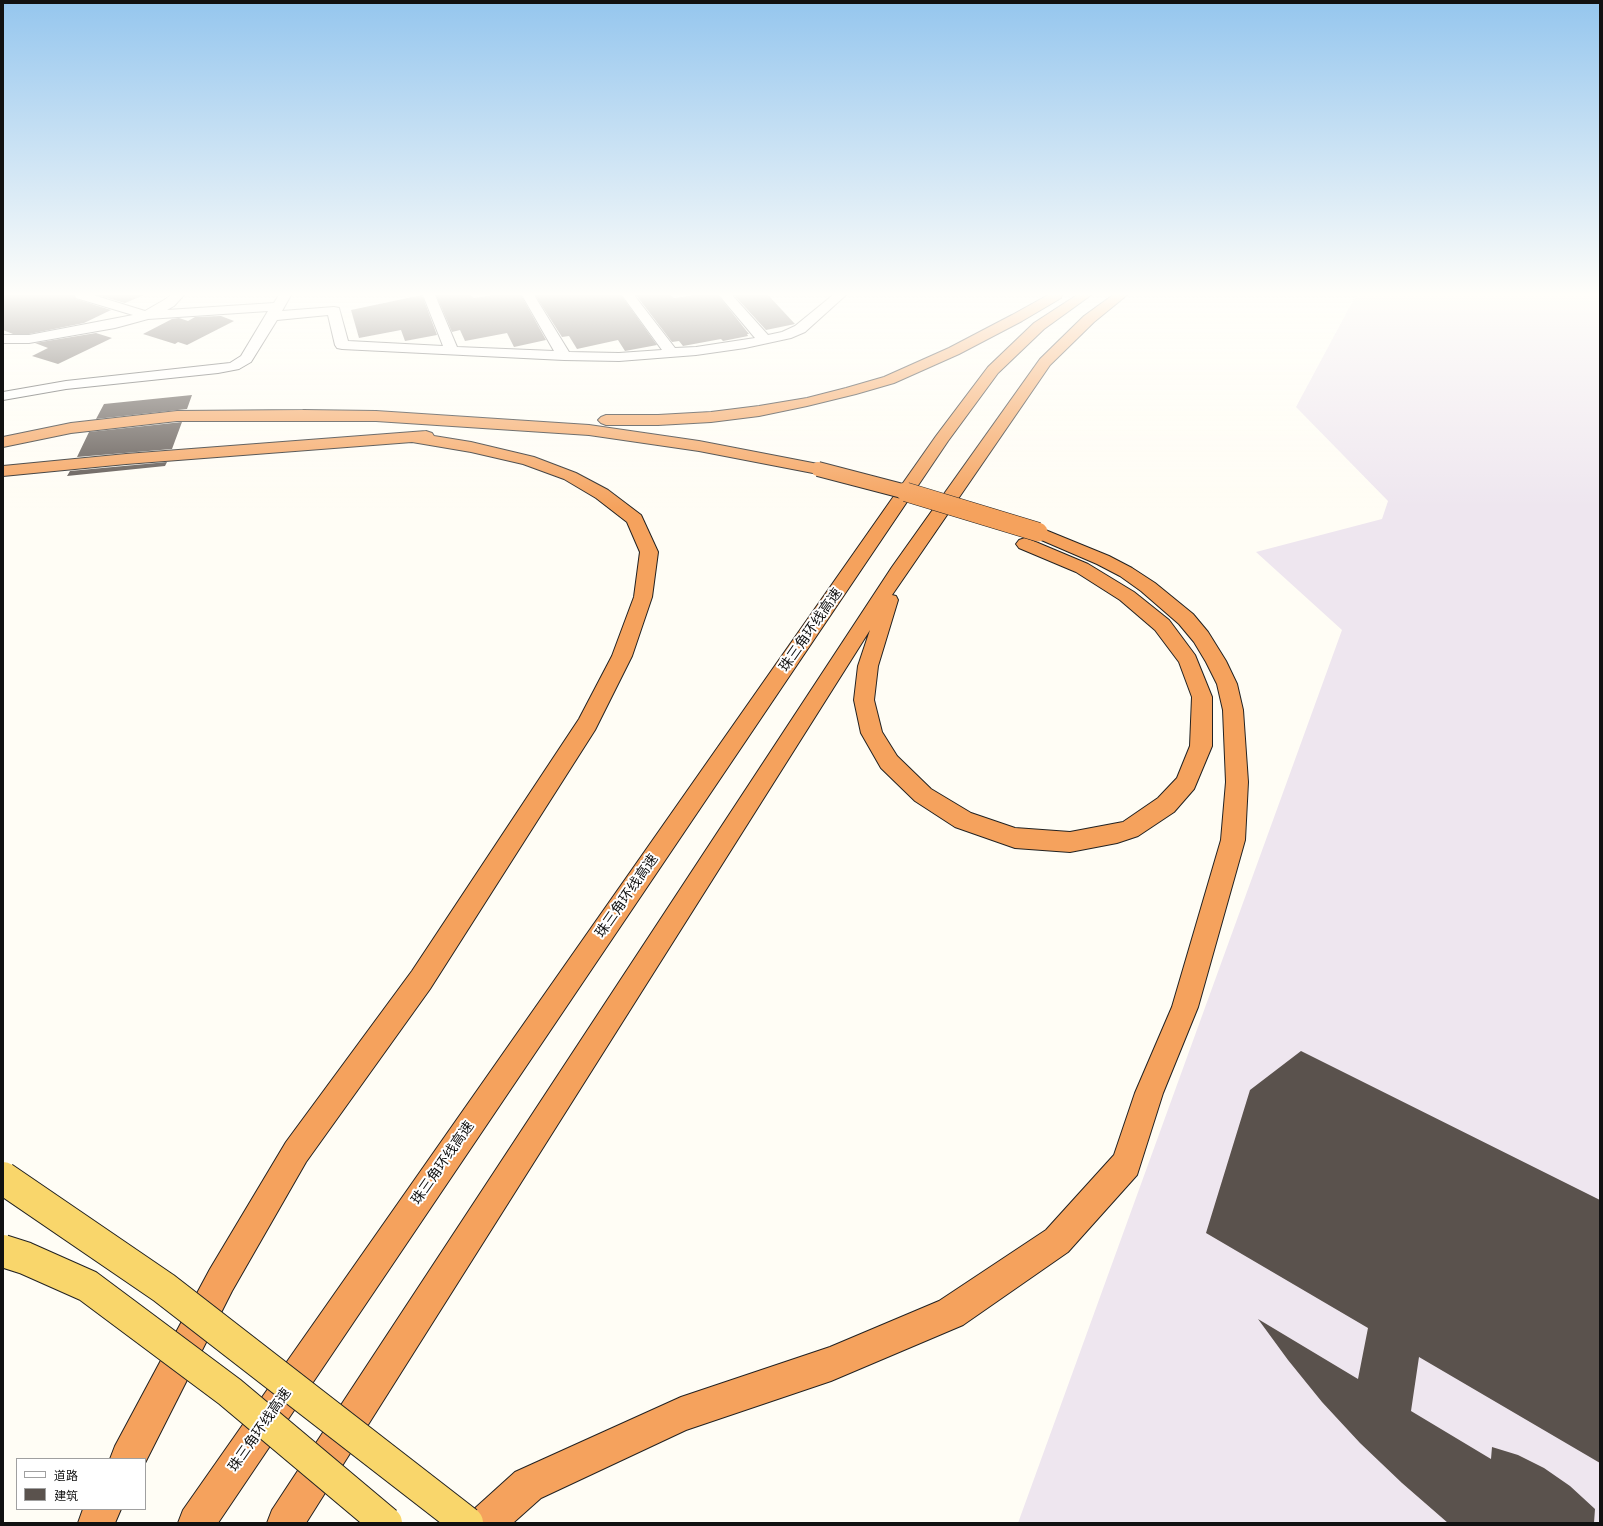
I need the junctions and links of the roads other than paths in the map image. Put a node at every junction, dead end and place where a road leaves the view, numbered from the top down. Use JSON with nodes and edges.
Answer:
{"nodes":[{"id":1,"x":202,"y":366,"type":"edge"},
{"id":2,"x":230,"y":366,"type":"edge"},
{"id":3,"x":920,"y":366,"type":"edge"},
{"id":4,"x":997,"y":366,"type":"edge"},
{"id":5,"x":1042,"y":366,"type":"edge"},
{"id":6,"x":3,"y":390,"type":"edge"},
{"id":7,"x":3,"y":396,"type":"edge"},
{"id":8,"x":376,"y":416,"type":"junction"},
{"id":9,"x":411,"y":437,"type":"junction"},
{"id":10,"x":3,"y":442,"type":"edge"},
{"id":11,"x":3,"y":471,"type":"edge"},
{"id":12,"x":814,"y":474,"type":"junction"},
{"id":13,"x":1032,"y":538,"type":"junction"},
{"id":14,"x":898,"y":571,"type":"junction"},
{"id":15,"x":3,"y":1178,"type":"edge"},
{"id":16,"x":3,"y":1251,"type":"edge"},
{"id":17,"x":129,"y":1458,"type":"edge"},
{"id":18,"x":102,"y":1510,"type":"edge"},
{"id":19,"x":96,"y":1523,"type":"edge"},
{"id":20,"x":196,"y":1523,"type":"edge"},
{"id":21,"x":285,"y":1523,"type":"edge"},
{"id":22,"x":386,"y":1523,"type":"edge"},
{"id":23,"x":467,"y":1523,"type":"edge"},
{"id":24,"x":486,"y":1523,"type":"edge"}],
"edges":[{"from":1,"to":6,"type":"street"},
{"from":2,"to":7,"type":"street"},
{"from":3,"to":8,"type":"highway"},
{"from":4,"to":20,"type":"highway","name":"珠三角环线高速"},
{"from":5,"to":14,"type":"highway"},
{"from":8,"to":10,"type":"highway"},
{"from":8,"to":12,"type":"highway"},
{"from":9,"to":11,"type":"highway"},
{"from":9,"to":12,"type":"highway"},
{"from":9,"to":17,"type":"highway"},
{"from":12,"to":13,"type":"highway"},
{"from":13,"to":14,"type":"highway"},
{"from":13,"to":24,"type":"highway"},
{"from":14,"to":21,"type":"highway"},
{"from":15,"to":23,"type":"main road","bridge":true},
{"from":16,"to":22,"type":"main road","bridge":true},
{"from":18,"to":19,"type":"highway"}]}
